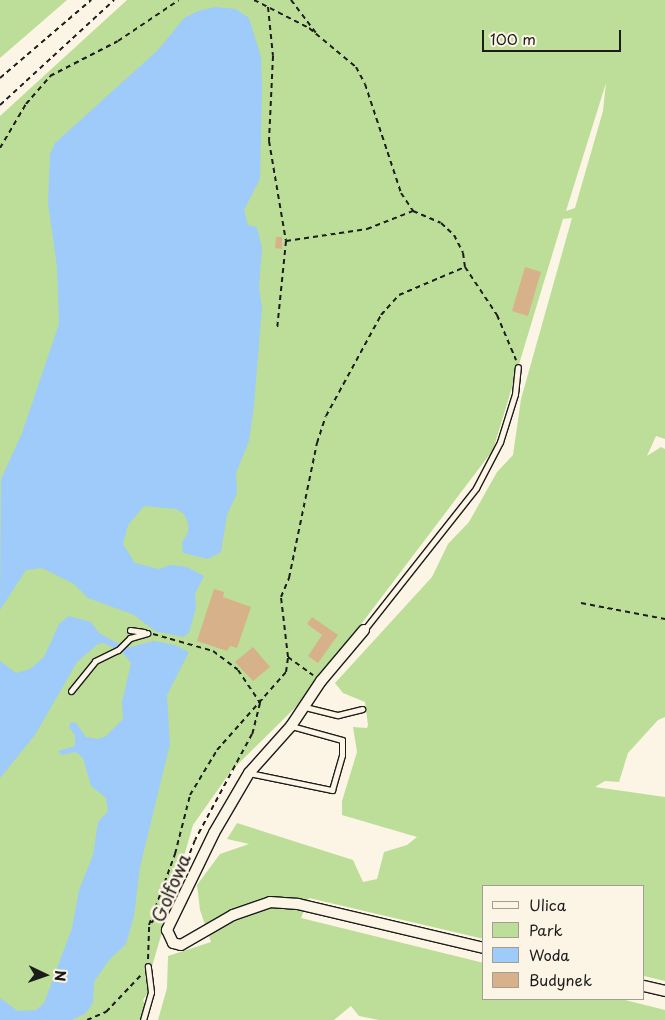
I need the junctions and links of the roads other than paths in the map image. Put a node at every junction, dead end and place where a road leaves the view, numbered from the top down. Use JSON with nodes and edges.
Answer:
{"nodes":[{"id":1,"x":518,"y":367,"type":"road end"},
{"id":2,"x":130,"y":630,"type":"dead end"},
{"id":3,"x":364,"y":630,"type":"joint"},
{"id":4,"x":71,"y":691,"type":"dead end"},
{"id":5,"x":305,"y":706,"type":"junction"},
{"id":6,"x":362,"y":709,"type":"dead end"},
{"id":7,"x":291,"y":726,"type":"junction"},
{"id":8,"x":249,"y":773,"type":"junction"},
{"id":9,"x":482,"y":948,"type":"edge"},
{"id":10,"x":148,"y":966,"type":"road end"},
{"id":11,"x":645,"y":986,"type":"edge"},
{"id":12,"x":665,"y":991,"type":"edge"},
{"id":13,"x":143,"y":1020,"type":"edge"}],
"edges":[{"from":1,"to":3,"type":"lane"},
{"from":2,"to":4,"type":"lane"},
{"from":3,"to":5,"type":"street","name":"Golfowa"},
{"from":5,"to":6,"type":"lane"},
{"from":5,"to":7,"type":"street","name":"Golfowa"},
{"from":7,"to":8,"type":"street","name":"Golfowa"},
{"from":7,"to":8,"type":"lane"},
{"from":8,"to":9,"type":"street","name":"Golfowa"},
{"from":10,"to":13,"type":"lane"},
{"from":11,"to":12,"type":"street"}]}
